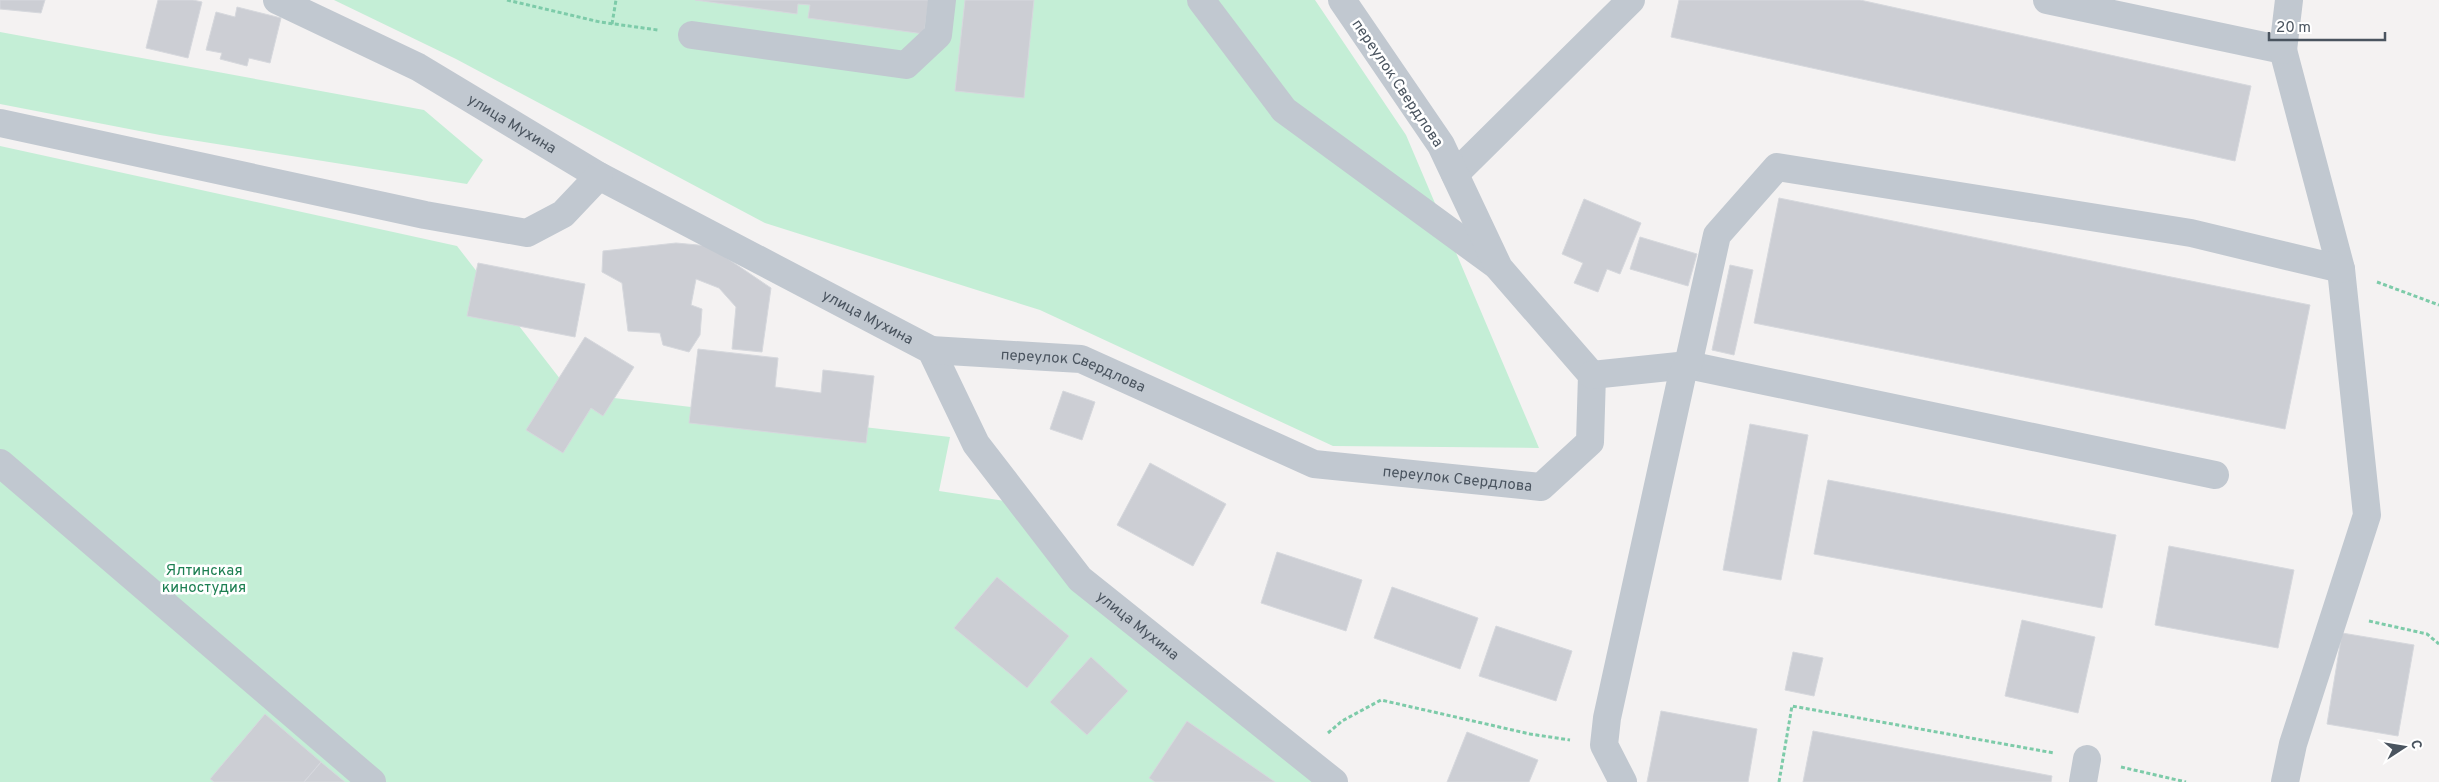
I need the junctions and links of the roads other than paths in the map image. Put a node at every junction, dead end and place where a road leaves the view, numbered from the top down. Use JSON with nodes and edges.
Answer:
{"nodes":[{"id":1,"x":277,"y":0,"type":"edge"},
{"id":2,"x":942,"y":0,"type":"edge"},
{"id":3,"x":1201,"y":0,"type":"edge"},
{"id":4,"x":1342,"y":0,"type":"edge"},
{"id":5,"x":1631,"y":0,"type":"edge"},
{"id":6,"x":2047,"y":0,"type":"edge"},
{"id":7,"x":2289,"y":0,"type":"edge"},
{"id":8,"x":692,"y":35,"type":"road end"},
{"id":9,"x":2283,"y":50,"type":"junction"},
{"id":10,"x":0,"y":123,"type":"edge"},
{"id":11,"x":1455,"y":174,"type":"junction"},
{"id":12,"x":599,"y":176,"type":"junction"},
{"id":13,"x":1499,"y":268,"type":"junction"},
{"id":14,"x":2341,"y":269,"type":"junction"},
{"id":15,"x":930,"y":350,"type":"junction"},
{"id":16,"x":1688,"y":365,"type":"junction"},
{"id":17,"x":1592,"y":375,"type":"junction"},
{"id":18,"x":0,"y":463,"type":"edge"},
{"id":19,"x":2215,"y":475,"type":"dead end"},
{"id":20,"x":372,"y":782,"type":"edge"},
{"id":21,"x":1334,"y":782,"type":"edge"},
{"id":22,"x":1623,"y":782,"type":"edge"},
{"id":23,"x":2285,"y":782,"type":"edge"}],
"edges":[{"from":1,"to":12,"type":"street","name":"улица Мухина"},
{"from":2,"to":8,"type":"street"},
{"from":3,"to":13,"type":"street"},
{"from":4,"to":11,"type":"street","name":"переулок Свердлова"},
{"from":5,"to":11,"type":"street"},
{"from":6,"to":9,"type":"street"},
{"from":7,"to":9,"type":"street"},
{"from":9,"to":14,"type":"street"},
{"from":10,"to":12,"type":"street"},
{"from":11,"to":13,"type":"street","name":"переулок Свердлова"},
{"from":12,"to":15,"type":"street","name":"улица Мухина"},
{"from":13,"to":17,"type":"street","name":"переулок Свердлова"},
{"from":14,"to":16,"type":"street"},
{"from":14,"to":23,"type":"street"},
{"from":15,"to":17,"type":"street","name":"переулок Свердлова"},
{"from":15,"to":21,"type":"street","name":"улица Мухина"},
{"from":16,"to":17,"type":"street"},
{"from":16,"to":19,"type":"street"},
{"from":16,"to":22,"type":"street"},
{"from":18,"to":20,"type":"street"}]}
